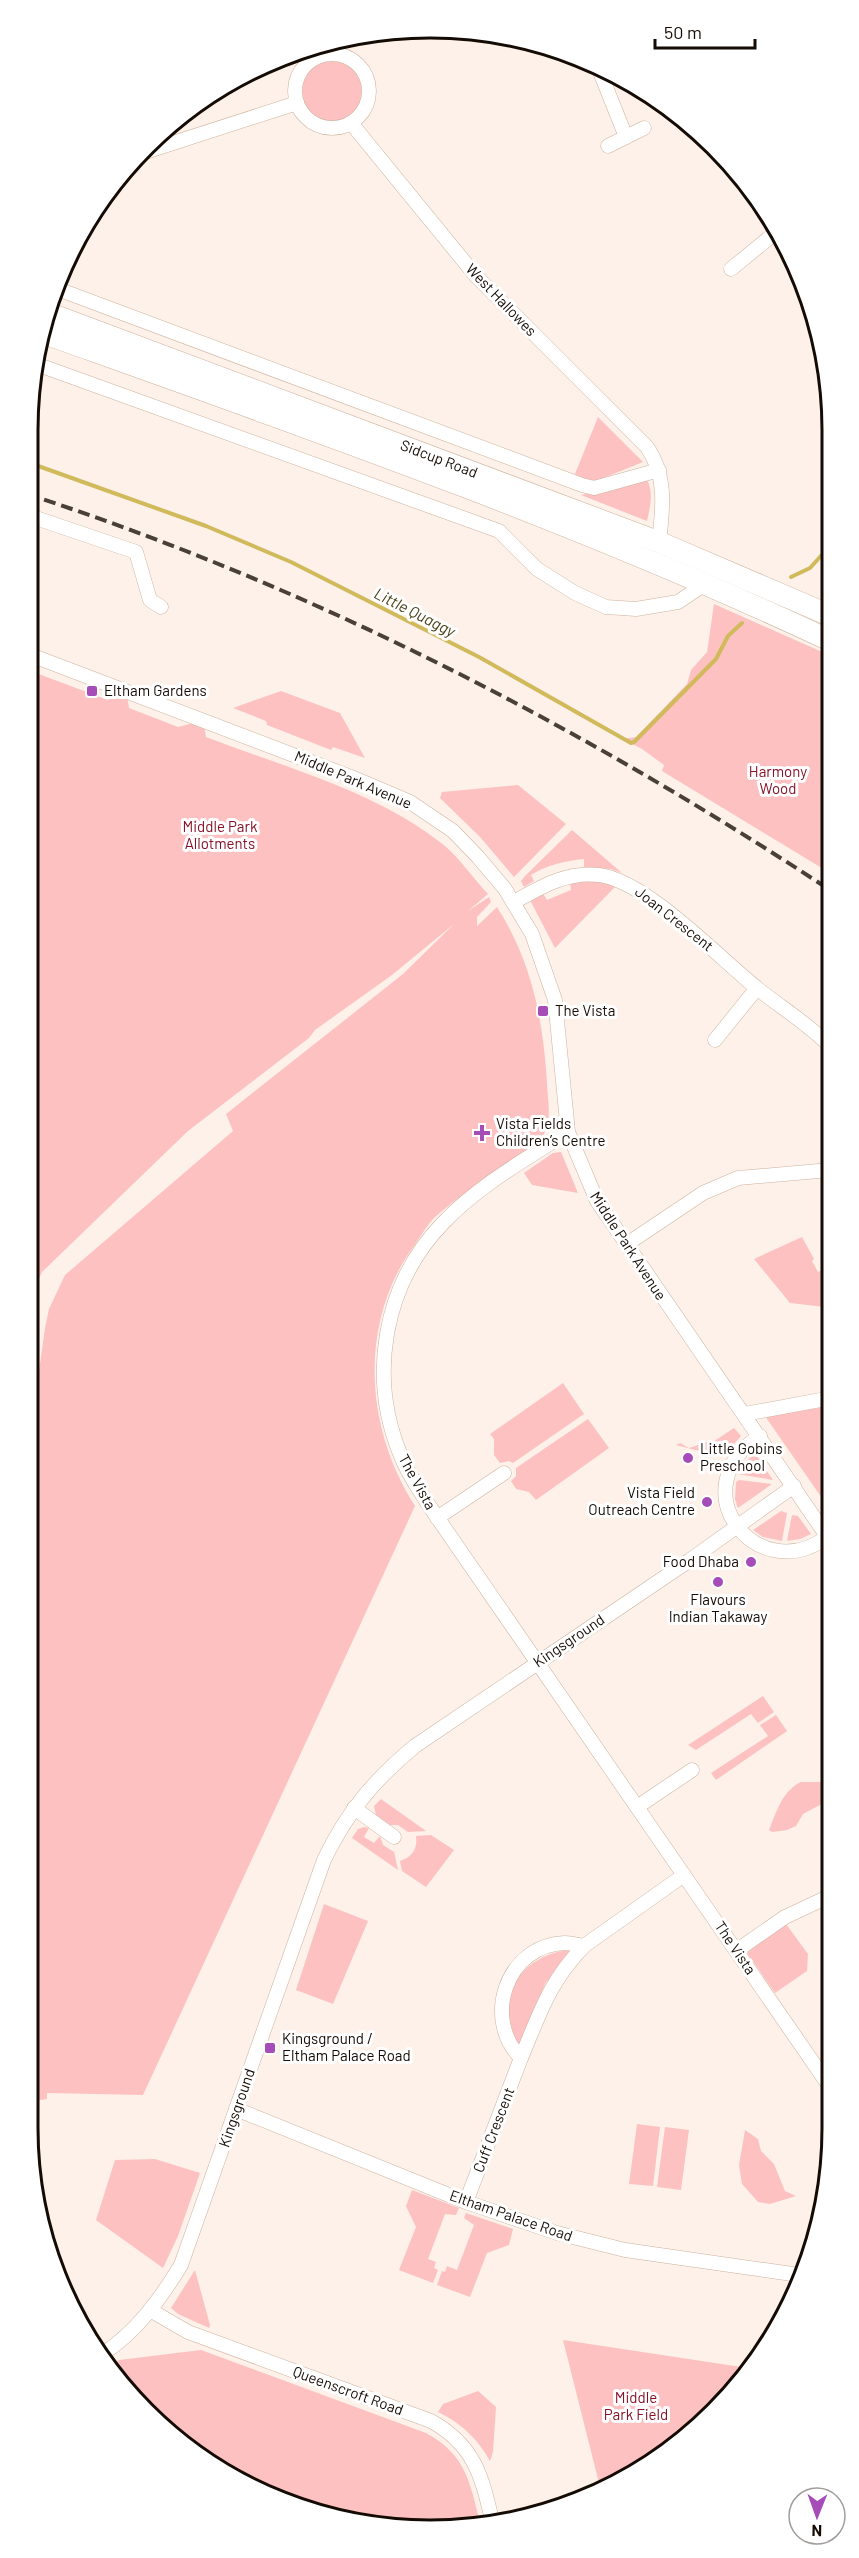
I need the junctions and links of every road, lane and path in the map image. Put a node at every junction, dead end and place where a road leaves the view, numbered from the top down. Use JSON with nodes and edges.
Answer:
{"nodes":[{"id":1,"x":322,"y":53,"type":"edge"},
{"id":2,"x":311,"y":56,"type":"edge"},
{"id":3,"x":602,"y":78,"type":"edge"},
{"id":4,"x":297,"y":104,"type":"junction"},
{"id":5,"x":351,"y":123,"type":"junction"},
{"id":6,"x":644,"y":128,"type":"dead end"},
{"id":7,"x":626,"y":137,"type":"junction"},
{"id":8,"x":608,"y":146,"type":"dead end"},
{"id":9,"x":156,"y":149,"type":"edge"},
{"id":10,"x":770,"y":237,"type":"edge"},
{"id":11,"x":731,"y":269,"type":"dead end"},
{"id":12,"x":63,"y":291,"type":"edge"},
{"id":13,"x":55,"y":315,"type":"edge"},
{"id":14,"x":49,"y":335,"type":"edge"},
{"id":15,"x":43,"y":366,"type":"edge"},
{"id":16,"x":659,"y":470,"type":"junction"},
{"id":17,"x":38,"y":518,"type":"edge"},
{"id":18,"x":659,"y":542,"type":"junction"},
{"id":19,"x":705,"y":584,"type":"junction"},
{"id":20,"x":161,"y":607,"type":"dead end"},
{"id":21,"x":822,"y":612,"type":"edge"},
{"id":22,"x":822,"y":637,"type":"edge"},
{"id":23,"x":38,"y":658,"type":"edge"},
{"id":24,"x":514,"y":902,"type":"junction"},
{"id":25,"x":757,"y":988,"type":"junction"},
{"id":26,"x":822,"y":1038,"type":"edge"},
{"id":27,"x":715,"y":1040,"type":"dead end"},
{"id":28,"x":568,"y":1132,"type":"junction"},
{"id":29,"x":822,"y":1171,"type":"edge"},
{"id":30,"x":627,"y":1244,"type":"junction"},
{"id":31,"x":822,"y":1400,"type":"edge"},
{"id":32,"x":745,"y":1414,"type":"junction"},
{"id":33,"x":760,"y":1436,"type":"junction"},
{"id":34,"x":504,"y":1473,"type":"dead end"},
{"id":35,"x":794,"y":1486,"type":"junction"},
{"id":36,"x":437,"y":1518,"type":"junction"},
{"id":37,"x":736,"y":1526,"type":"junction"},
{"id":38,"x":822,"y":1529,"type":"edge"},
{"id":39,"x":822,"y":1542,"type":"edge"},
{"id":40,"x":537,"y":1663,"type":"junction"},
{"id":41,"x":692,"y":1770,"type":"dead end"},
{"id":42,"x":354,"y":1808,"type":"junction"},
{"id":43,"x":637,"y":1808,"type":"junction"},
{"id":44,"x":394,"y":1837,"type":"dead end"},
{"id":45,"x":684,"y":1875,"type":"junction"},
{"id":46,"x":822,"y":1900,"type":"edge"},
{"id":47,"x":584,"y":1946,"type":"junction"},
{"id":48,"x":736,"y":1951,"type":"junction"},
{"id":49,"x":521,"y":2058,"type":"junction"},
{"id":50,"x":822,"y":2076,"type":"edge"},
{"id":51,"x":236,"y":2109,"type":"junction"},
{"id":52,"x":466,"y":2202,"type":"junction"},
{"id":53,"x":794,"y":2274,"type":"edge"},
{"id":54,"x":150,"y":2310,"type":"junction"},
{"id":55,"x":107,"y":2350,"type":"edge"},
{"id":56,"x":491,"y":2515,"type":"edge"}],
"edges":[{"from":1,"to":5,"type":"street"},
{"from":2,"to":4,"type":"street"},
{"from":3,"to":7,"type":"street"},
{"from":4,"to":5,"type":"street"},
{"from":4,"to":9,"type":"street"},
{"from":5,"to":16,"type":"street","name":"West Hallowes"},
{"from":6,"to":7,"type":"street"},
{"from":7,"to":8,"type":"street"},
{"from":10,"to":11,"type":"street"},
{"from":12,"to":16,"type":"street","name":"Sidcup Road"},
{"from":13,"to":18,"type":"highway","name":"Sidcup Road"},
{"from":14,"to":19,"type":"highway","name":"Sidcup Road"},
{"from":15,"to":19,"type":"street"},
{"from":16,"to":18,"type":"street"},
{"from":17,"to":20,"type":"street"},
{"from":18,"to":21,"type":"highway","name":"Sidcup Road"},
{"from":19,"to":22,"type":"highway","name":"Sidcup Road"},
{"from":23,"to":24,"type":"street","name":"Middle Park Avenue"},
{"from":24,"to":25,"type":"street","name":"Joan Crescent"},
{"from":24,"to":28,"type":"street","name":"Middle Park Avenue"},
{"from":25,"to":26,"type":"street","name":"Joan Crescent"},
{"from":25,"to":27,"type":"street"},
{"from":28,"to":30,"type":"street","name":"Middle Park Avenue"},
{"from":28,"to":36,"type":"street","name":"The Vista"},
{"from":29,"to":30,"type":"street"},
{"from":30,"to":32,"type":"street","name":"Middle Park Avenue"},
{"from":31,"to":32,"type":"street"},
{"from":32,"to":33,"type":"street","name":"Middle Park Avenue"},
{"from":33,"to":35,"type":"street","name":"Middle Park Avenue"},
{"from":33,"to":37,"type":"street"},
{"from":34,"to":36,"type":"street","name":"The Vista"},
{"from":35,"to":37,"type":"street","name":"Kingsground"},
{"from":35,"to":38,"type":"street","name":"Middle Park Avenue"},
{"from":36,"to":40,"type":"street","name":"The Vista"},
{"from":37,"to":39,"type":"street"},
{"from":37,"to":40,"type":"street","name":"Kingsground"},
{"from":40,"to":42,"type":"street","name":"Kingsground"},
{"from":40,"to":43,"type":"street","name":"The Vista"},
{"from":41,"to":43,"type":"street"},
{"from":42,"to":44,"type":"street"},
{"from":42,"to":51,"type":"street","name":"Kingsground"},
{"from":43,"to":45,"type":"street","name":"The Vista"},
{"from":45,"to":47,"type":"street","name":"Cuff Crescent"},
{"from":45,"to":48,"type":"street","name":"The Vista"},
{"from":46,"to":48,"type":"street"},
{"from":47,"to":49,"type":"street","name":"Cuff Crescent"},
{"from":47,"to":49,"type":"street"},
{"from":48,"to":50,"type":"street","name":"The Vista"},
{"from":49,"to":52,"type":"street","name":"Cuff Crescent"},
{"from":51,"to":52,"type":"street","name":"Eltham Palace Road"},
{"from":51,"to":54,"type":"street","name":"Kingsground"},
{"from":52,"to":53,"type":"street","name":"Eltham Palace Road"},
{"from":54,"to":55,"type":"street","name":"Kingsground"},
{"from":54,"to":56,"type":"street","name":"Queenscroft Road"}]}
